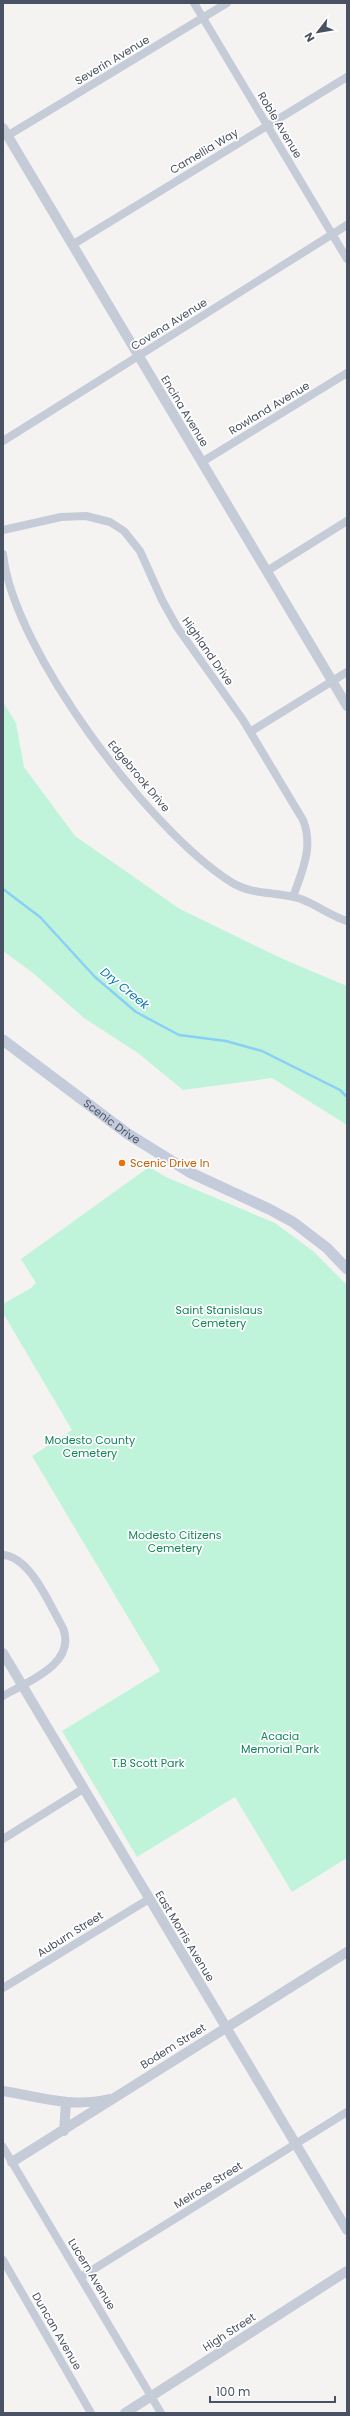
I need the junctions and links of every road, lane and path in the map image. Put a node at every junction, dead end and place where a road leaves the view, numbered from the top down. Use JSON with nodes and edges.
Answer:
{"nodes":[{"id":1,"x":194,"y":3,"type":"edge"},
{"id":2,"x":227,"y":3,"type":"edge"},
{"id":3,"x":203,"y":18,"type":"junction"},
{"id":4,"x":347,"y":77,"type":"edge"},
{"id":5,"x":268,"y":125,"type":"junction"},
{"id":6,"x":5,"y":132,"type":"edge"},
{"id":7,"x":347,"y":225,"type":"edge"},
{"id":8,"x":332,"y":234,"type":"junction"},
{"id":9,"x":72,"y":245,"type":"junction"},
{"id":10,"x":347,"y":259,"type":"edge"},
{"id":11,"x":139,"y":356,"type":"junction"},
{"id":12,"x":347,"y":373,"type":"edge"},
{"id":13,"x":3,"y":441,"type":"edge"},
{"id":14,"x":202,"y":462,"type":"junction"},
{"id":15,"x":347,"y":521,"type":"edge"},
{"id":16,"x":3,"y":530,"type":"edge"},
{"id":17,"x":3,"y":554,"type":"edge"},
{"id":18,"x":267,"y":571,"type":"junction"},
{"id":19,"x":347,"y":672,"type":"edge"},
{"id":20,"x":332,"y":681,"type":"junction"},
{"id":21,"x":347,"y":706,"type":"edge"},
{"id":22,"x":250,"y":732,"type":"junction"},
{"id":23,"x":293,"y":897,"type":"junction"},
{"id":24,"x":347,"y":921,"type":"edge"},
{"id":25,"x":3,"y":1040,"type":"edge"},
{"id":26,"x":347,"y":1269,"type":"edge"},
{"id":27,"x":3,"y":1555,"type":"edge"},
{"id":28,"x":3,"y":1653,"type":"edge"},
{"id":29,"x":22,"y":1685,"type":"junction"},
{"id":30,"x":3,"y":1696,"type":"edge"},
{"id":31,"x":83,"y":1790,"type":"junction"},
{"id":32,"x":3,"y":1839,"type":"edge"},
{"id":33,"x":149,"y":1899,"type":"junction"},
{"id":34,"x":347,"y":1952,"type":"edge"},
{"id":35,"x":3,"y":1988,"type":"edge"},
{"id":36,"x":226,"y":2027,"type":"junction"},
{"id":37,"x":3,"y":2091,"type":"edge"},
{"id":38,"x":115,"y":2097,"type":"junction"},
{"id":39,"x":66,"y":2103,"type":"junction"},
{"id":40,"x":347,"y":2112,"type":"edge"},
{"id":41,"x":64,"y":2131,"type":"junction"},
{"id":42,"x":296,"y":2144,"type":"junction"},
{"id":43,"x":3,"y":2147,"type":"edge"},
{"id":44,"x":12,"y":2162,"type":"junction"},
{"id":45,"x":347,"y":2230,"type":"edge"},
{"id":46,"x":3,"y":2260,"type":"edge"},
{"id":47,"x":347,"y":2271,"type":"edge"},
{"id":48,"x":81,"y":2277,"type":"junction"},
{"id":49,"x":152,"y":2396,"type":"junction"},
{"id":50,"x":91,"y":2413,"type":"edge"},
{"id":51,"x":125,"y":2413,"type":"edge"},
{"id":52,"x":161,"y":2413,"type":"edge"}],
"edges":[{"from":1,"to":3,"type":"street","name":"Roble Avenue"},
{"from":2,"to":3,"type":"street","name":"Severin Avenue"},
{"from":3,"to":5,"type":"street","name":"Roble Avenue"},
{"from":3,"to":6,"type":"street","name":"Severin Avenue"},
{"from":4,"to":5,"type":"street","name":"Camellia Way"},
{"from":5,"to":8,"type":"street","name":"Roble Avenue"},
{"from":5,"to":9,"type":"street","name":"Camellia Way"},
{"from":6,"to":9,"type":"street","name":"Encina Avenue"},
{"from":7,"to":8,"type":"street","name":"Covena Avenue"},
{"from":8,"to":10,"type":"street","name":"Roble Avenue"},
{"from":8,"to":11,"type":"street","name":"Covena Avenue"},
{"from":9,"to":11,"type":"street","name":"Encina Avenue"},
{"from":11,"to":13,"type":"street","name":"Covena Avenue"},
{"from":11,"to":14,"type":"street","name":"Encina Avenue"},
{"from":12,"to":14,"type":"street","name":"Rowland Avenue"},
{"from":14,"to":18,"type":"street","name":"Encina Avenue"},
{"from":15,"to":18,"type":"street"},
{"from":16,"to":22,"type":"street","name":"Highland Drive"},
{"from":17,"to":23,"type":"street","name":"Edgebrook Drive"},
{"from":18,"to":20,"type":"street","name":"Encina Avenue"},
{"from":19,"to":20,"type":"street"},
{"from":20,"to":21,"type":"street","name":"Encina Avenue"},
{"from":20,"to":22,"type":"street"},
{"from":22,"to":23,"type":"street","name":"Highland Drive"},
{"from":23,"to":24,"type":"street","name":"Edgebrook Drive"},
{"from":25,"to":26,"type":"main road","name":"Scenic Drive"},
{"from":27,"to":29,"type":"street"},
{"from":28,"to":29,"type":"street","name":"East Morris Avenue"},
{"from":29,"to":30,"type":"street"},
{"from":29,"to":31,"type":"street","name":"East Morris Avenue"},
{"from":31,"to":32,"type":"street"},
{"from":31,"to":33,"type":"street","name":"East Morris Avenue"},
{"from":33,"to":35,"type":"street","name":"Auburn Street"},
{"from":33,"to":36,"type":"street","name":"East Morris Avenue"},
{"from":34,"to":36,"type":"street","name":"Bodem Street"},
{"from":36,"to":38,"type":"street","name":"Bodem Street"},
{"from":36,"to":42,"type":"street","name":"East Morris Avenue"},
{"from":37,"to":39,"type":"street"},
{"from":38,"to":39,"type":"street"},
{"from":38,"to":41,"type":"street","name":"Bodem Street"},
{"from":39,"to":41,"type":"street"},
{"from":40,"to":42,"type":"street","name":"Melrose Street"},
{"from":41,"to":44,"type":"street","name":"Bodem Street"},
{"from":42,"to":45,"type":"street","name":"East Morris Avenue"},
{"from":42,"to":48,"type":"street","name":"Melrose Street"},
{"from":43,"to":44,"type":"street","name":"Lucern Avenue"},
{"from":44,"to":48,"type":"street","name":"Lucern Avenue"},
{"from":46,"to":50,"type":"street","name":"Duncan Avenue"},
{"from":47,"to":49,"type":"street","name":"High Street"},
{"from":48,"to":49,"type":"street","name":"Lucern Avenue"},
{"from":49,"to":51,"type":"street","name":"High Street"},
{"from":49,"to":52,"type":"street","name":"Lucern Avenue"}]}
